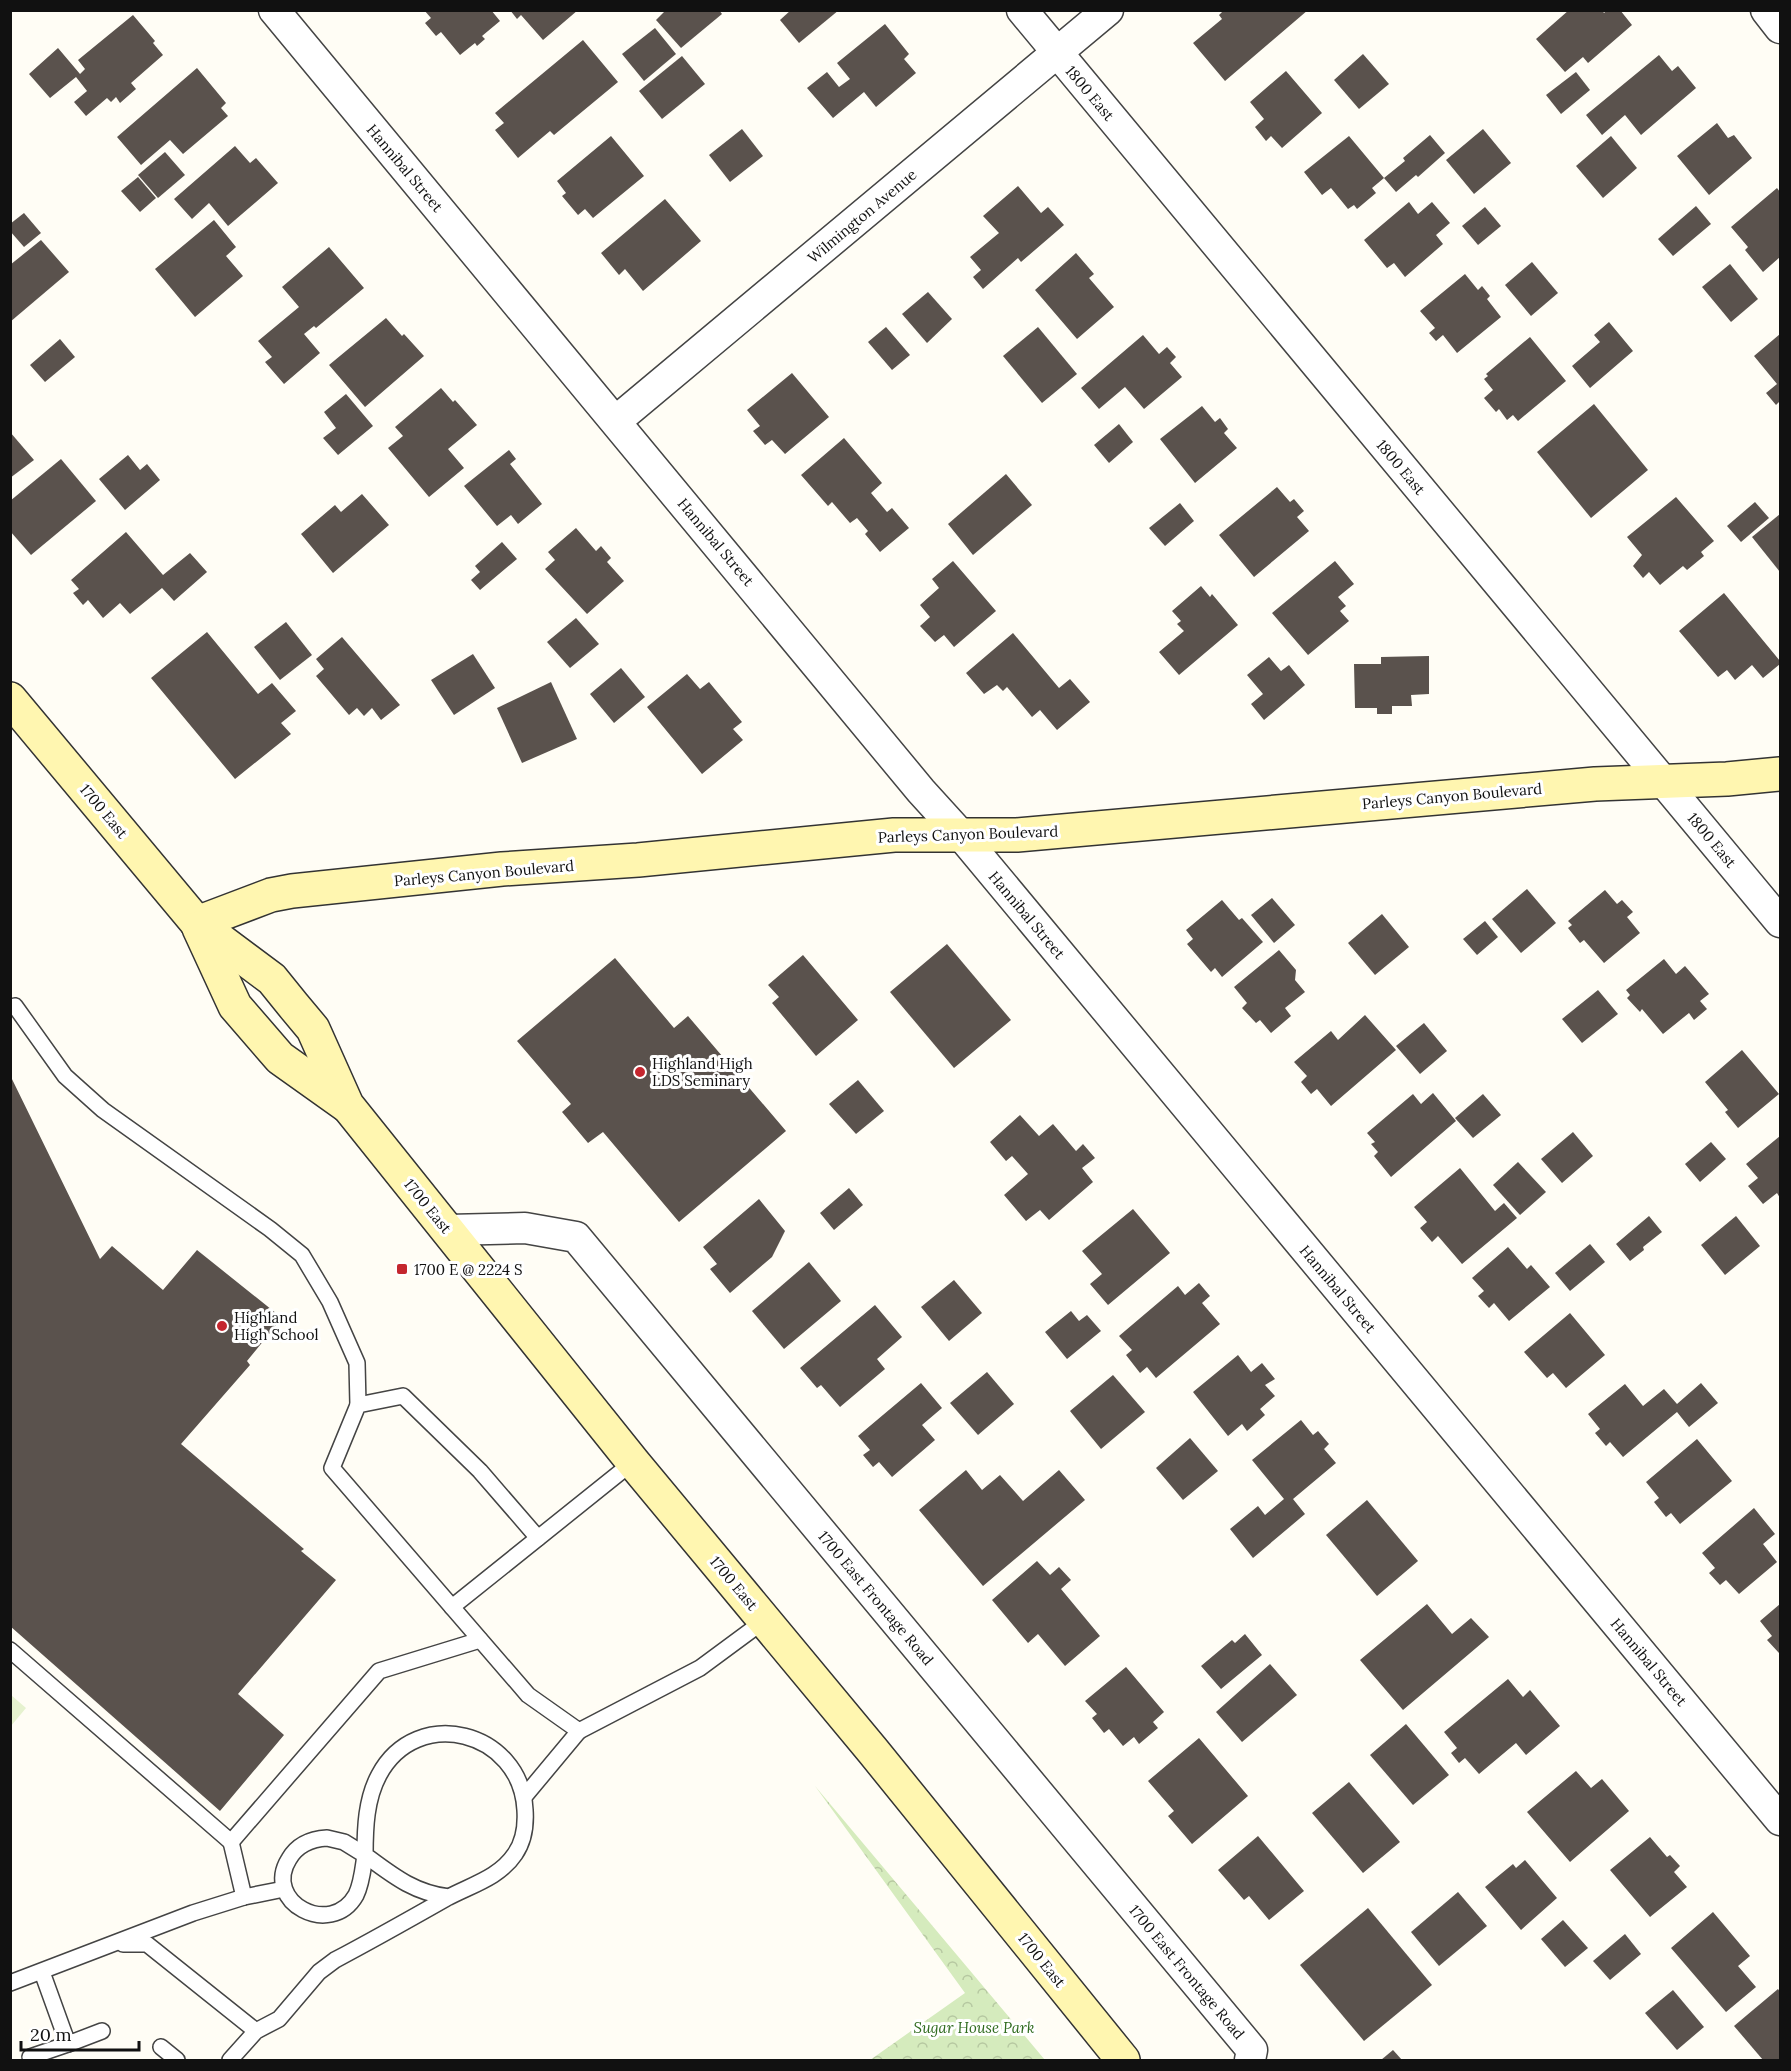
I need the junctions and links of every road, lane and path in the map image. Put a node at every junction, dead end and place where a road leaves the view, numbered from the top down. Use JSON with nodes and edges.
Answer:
{"nodes":[{"id":1,"x":274,"y":10,"type":"edge"},
{"id":2,"x":1022,"y":10,"type":"edge"},
{"id":3,"x":1108,"y":10,"type":"edge"},
{"id":4,"x":1766,"y":10,"type":"edge"},
{"id":5,"x":1780,"y":28,"type":"edge"},
{"id":6,"x":1057,"y":52,"type":"junction"},
{"id":7,"x":616,"y":422,"type":"junction"},
{"id":8,"x":10,"y":699,"type":"edge"},
{"id":9,"x":1780,"y":774,"type":"edge"},
{"id":10,"x":1664,"y":781,"type":"junction"},
{"id":11,"x":961,"y":835,"type":"junction"},
{"id":12,"x":1780,"y":922,"type":"edge"},
{"id":13,"x":197,"y":923,"type":"junction"},
{"id":14,"x":15,"y":1006,"type":"dead end"},
{"id":15,"x":347,"y":1105,"type":"junction"},
{"id":16,"x":448,"y":1230,"type":"junction"},
{"id":17,"x":358,"y":1405,"type":"junction"},
{"id":18,"x":633,"y":1462,"type":"junction"},
{"id":19,"x":538,"y":1538,"type":"junction"},
{"id":20,"x":452,"y":1607,"type":"junction"},
{"id":21,"x":765,"y":1620,"type":"junction"},
{"id":22,"x":480,"y":1640,"type":"junction"},
{"id":23,"x":10,"y":1650,"type":"edge"},
{"id":24,"x":579,"y":1731,"type":"junction"},
{"id":25,"x":525,"y":1797,"type":"junction"},
{"id":26,"x":1780,"y":1820,"type":"edge"},
{"id":27,"x":231,"y":1842,"type":"junction"},
{"id":28,"x":365,"y":1855,"type":"junction"},
{"id":29,"x":284,"y":1888,"type":"junction"},
{"id":30,"x":244,"y":1897,"type":"junction"},
{"id":31,"x":449,"y":1897,"type":"junction"},
{"id":32,"x":114,"y":1944,"type":"junction"},
{"id":33,"x":42,"y":1972,"type":"junction"},
{"id":34,"x":10,"y":1983,"type":"edge"},
{"id":35,"x":102,"y":2031,"type":"dead end"},
{"id":36,"x":256,"y":2031,"type":"junction"},
{"id":37,"x":68,"y":2044,"type":"junction"},
{"id":38,"x":161,"y":2047,"type":"dead end"},
{"id":39,"x":30,"y":2057,"type":"dead end"},
{"id":40,"x":177,"y":2061,"type":"edge"},
{"id":41,"x":230,"y":2061,"type":"edge"},
{"id":42,"x":1123,"y":2061,"type":"edge"},
{"id":43,"x":1250,"y":2061,"type":"edge"}],
"edges":[{"from":1,"to":7,"type":"street","name":"Hannibal Street"},
{"from":2,"to":6,"type":"street","name":"1800 East"},
{"from":3,"to":6,"type":"street","name":"Wilmington Avenue"},
{"from":4,"to":5,"type":"street"},
{"from":6,"to":7,"type":"street","name":"Wilmington Avenue"},
{"from":6,"to":10,"type":"street","name":"1800 East"},
{"from":7,"to":11,"type":"street","name":"Hannibal Street"},
{"from":8,"to":13,"type":"street","name":"1700 East"},
{"from":9,"to":10,"type":"street","name":"Parleys Canyon Boulevard"},
{"from":10,"to":11,"type":"street","name":"Parleys Canyon Boulevard"},
{"from":10,"to":12,"type":"street","name":"1800 East"},
{"from":11,"to":13,"type":"street","name":"Parleys Canyon Boulevard"},
{"from":11,"to":26,"type":"street","name":"Hannibal Street"},
{"from":13,"to":15,"type":"street","name":"1700 East"},
{"from":13,"to":15,"type":"street","name":"1700 East"},
{"from":14,"to":17,"type":"lane"},
{"from":15,"to":16,"type":"street","name":"1700 East"},
{"from":16,"to":18,"type":"street","name":"1700 East"},
{"from":16,"to":43,"type":"street","name":"1700 East Frontage Road"},
{"from":17,"to":19,"type":"lane"},
{"from":17,"to":20,"type":"lane"},
{"from":18,"to":19,"type":"lane"},
{"from":18,"to":21,"type":"street","name":"1700 East"},
{"from":19,"to":20,"type":"lane"},
{"from":20,"to":22,"type":"lane"},
{"from":21,"to":24,"type":"lane"},
{"from":21,"to":42,"type":"street","name":"1700 East"},
{"from":22,"to":24,"type":"lane"},
{"from":22,"to":27,"type":"lane"},
{"from":23,"to":27,"type":"lane"},
{"from":24,"to":25,"type":"lane"},
{"from":25,"to":28,"type":"lane"},
{"from":25,"to":31,"type":"lane"},
{"from":27,"to":30,"type":"lane"},
{"from":28,"to":29,"type":"lane"},
{"from":28,"to":29,"type":"lane"},
{"from":28,"to":31,"type":"lane"},
{"from":29,"to":30,"type":"lane"},
{"from":30,"to":32,"type":"lane"},
{"from":31,"to":36,"type":"lane"},
{"from":32,"to":33,"type":"lane"},
{"from":32,"to":36,"type":"lane"},
{"from":33,"to":34,"type":"lane"},
{"from":33,"to":37,"type":"lane"},
{"from":35,"to":37,"type":"lane"},
{"from":36,"to":41,"type":"lane"},
{"from":37,"to":39,"type":"lane"},
{"from":38,"to":40,"type":"lane"}]}
